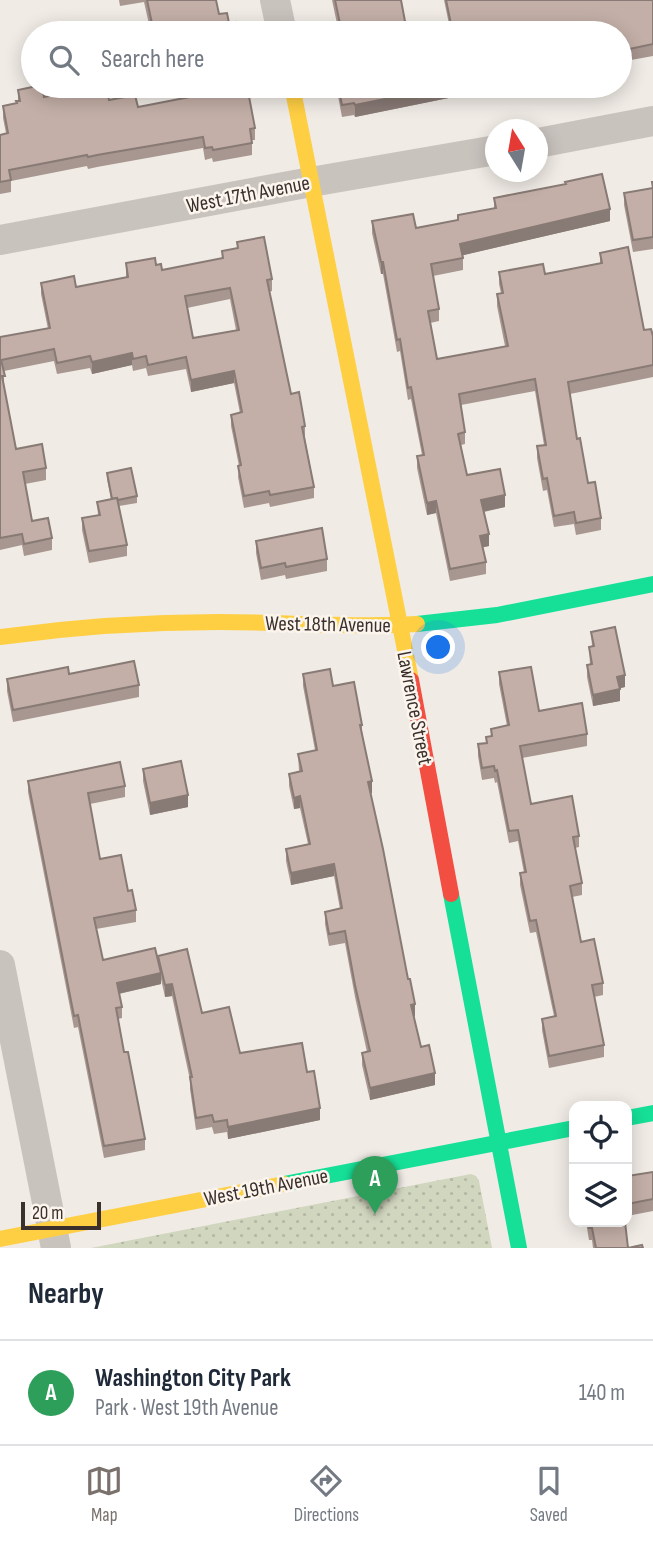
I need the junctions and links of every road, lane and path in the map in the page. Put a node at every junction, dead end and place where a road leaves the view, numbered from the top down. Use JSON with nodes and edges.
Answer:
{"nodes":[{"id":1,"x":275,"y":0,"type":"edge"},
{"id":2,"x":279,"y":21,"type":"edge"},
{"id":3,"x":294,"y":98,"type":"edge"},
{"id":4,"x":653,"y":121,"type":"edge"},
{"id":5,"x":548,"y":141,"type":"edge"},
{"id":6,"x":485,"y":152,"type":"edge"},
{"id":7,"x":311,"y":182,"type":"junction"},
{"id":8,"x":0,"y":240,"type":"edge"},
{"id":9,"x":653,"y":584,"type":"edge"},
{"id":10,"x":400,"y":625,"type":"junction"},
{"id":11,"x":0,"y":637,"type":"edge"},
{"id":12,"x":0,"y":965,"type":"edge"},
{"id":13,"x":653,"y":1113,"type":"edge"},
{"id":14,"x":632,"y":1117,"type":"edge"},
{"id":15,"x":569,"y":1129,"type":"edge"},
{"id":16,"x":498,"y":1142,"type":"junction"},
{"id":17,"x":0,"y":1239,"type":"edge"},
{"id":18,"x":55,"y":1239,"type":"edge"},
{"id":19,"x":519,"y":1248,"type":"edge"}],
"edges":[{"from":1,"to":2,"type":"street"},
{"from":3,"to":7,"type":"street","name":"Lawrence Street"},
{"from":4,"to":5,"type":"street"},
{"from":6,"to":7,"type":"street","name":"West 17th Avenue"},
{"from":7,"to":8,"type":"street","name":"West 17th Avenue"},
{"from":7,"to":10,"type":"street","name":"Lawrence Street"},
{"from":9,"to":10,"type":"street","name":"West 18th Avenue"},
{"from":10,"to":11,"type":"street","name":"West 18th Avenue"},
{"from":10,"to":16,"type":"street","name":"Lawrence Street"},
{"from":12,"to":18,"type":"street"},
{"from":13,"to":14,"type":"street"},
{"from":15,"to":16,"type":"street","name":"West 19th Avenue"},
{"from":16,"to":18,"type":"street","name":"West 19th Avenue"},
{"from":16,"to":19,"type":"street","name":"Lawrence Street"},
{"from":17,"to":18,"type":"street","name":"West 19th Avenue"}]}
